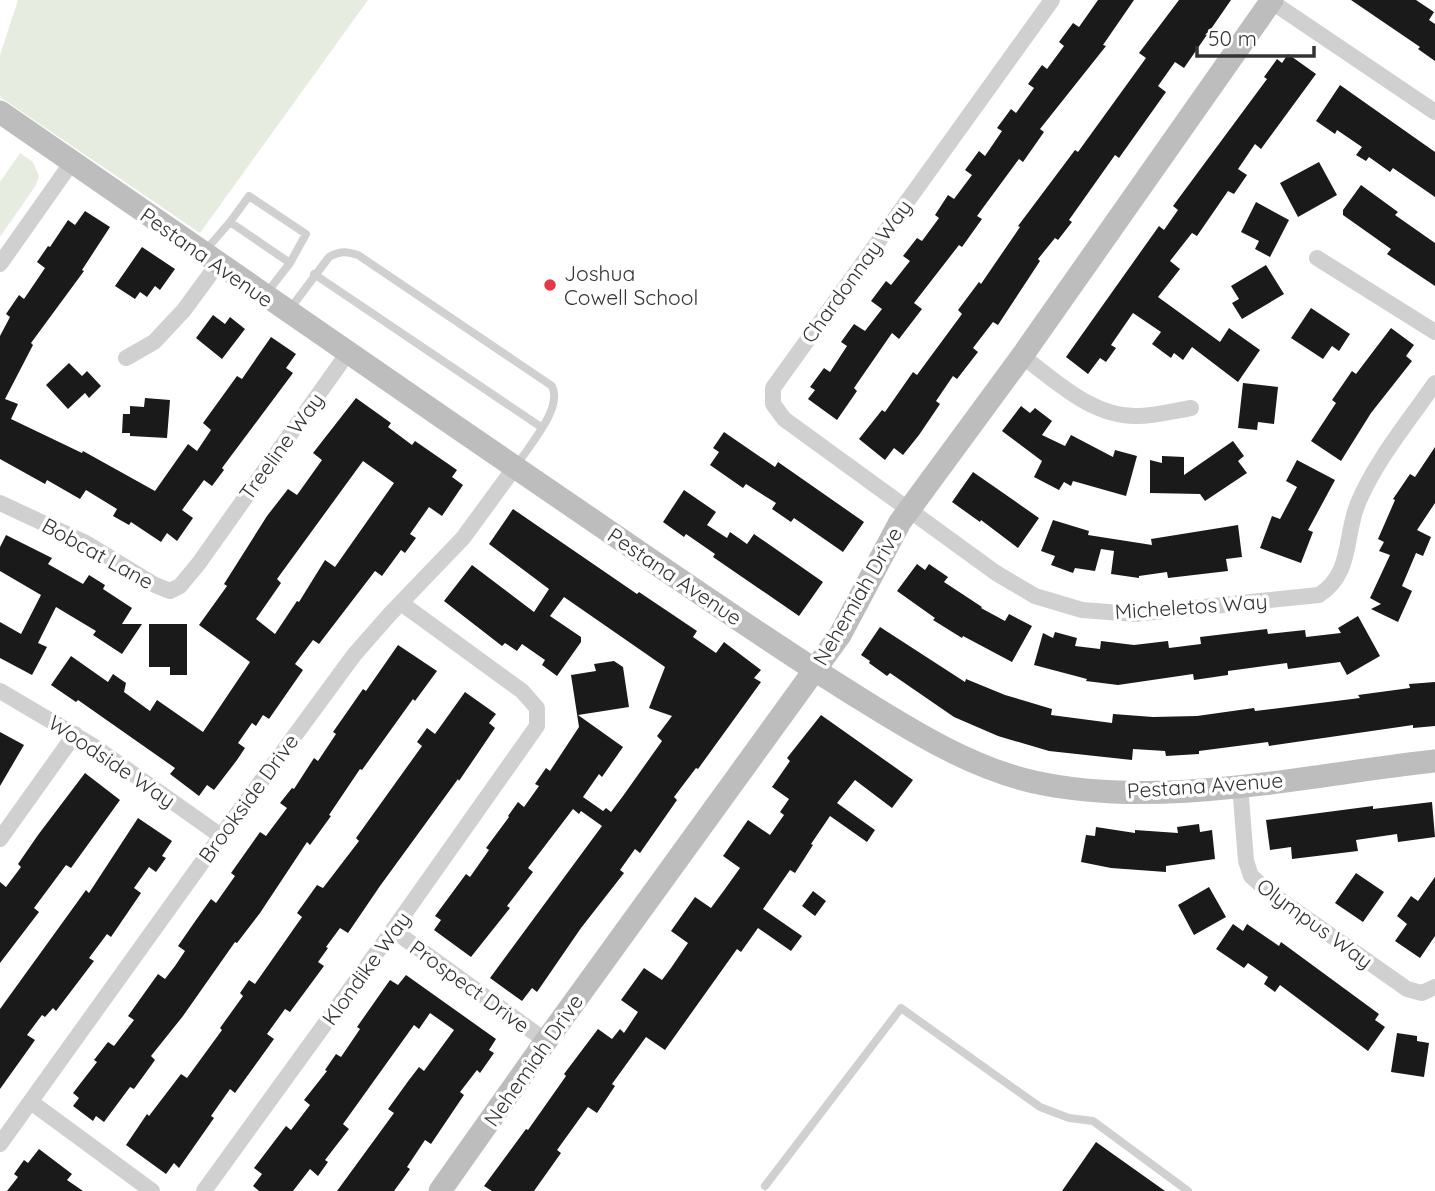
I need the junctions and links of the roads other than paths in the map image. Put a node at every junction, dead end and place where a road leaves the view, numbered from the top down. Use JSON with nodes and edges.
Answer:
{"nodes":[{"id":1,"x":1052,"y":0,"type":"edge"},
{"id":2,"x":1271,"y":0,"type":"edge"},
{"id":3,"x":1435,"y":111,"type":"edge"},
{"id":4,"x":0,"y":112,"type":"edge"},
{"id":5,"x":72,"y":162,"type":"junction"},
{"id":6,"x":230,"y":222,"type":"junction"},
{"id":7,"x":1317,"y":258,"type":"dead end"},
{"id":8,"x":210,"y":259,"type":"junction"},
{"id":9,"x":290,"y":263,"type":"junction"},
{"id":10,"x":0,"y":264,"type":"edge"},
{"id":11,"x":314,"y":274,"type":"junction"},
{"id":12,"x":264,"y":297,"type":"junction"},
{"id":13,"x":288,"y":313,"type":"junction"},
{"id":14,"x":1435,"y":332,"type":"edge"},
{"id":15,"x":347,"y":354,"type":"junction"},
{"id":16,"x":1022,"y":356,"type":"junction"},
{"id":17,"x":126,"y":358,"type":"dead end"},
{"id":18,"x":1435,"y":383,"type":"edge"},
{"id":19,"x":1191,"y":408,"type":"dead end"},
{"id":20,"x":541,"y":427,"type":"junction"},
{"id":21,"x":515,"y":467,"type":"junction"},
{"id":22,"x":0,"y":503,"type":"edge"},
{"id":23,"x":908,"y":512,"type":"junction"},
{"id":24,"x":216,"y":538,"type":"joint"},
{"id":25,"x":401,"y":603,"type":"junction"},
{"id":26,"x":814,"y":671,"type":"junction"},
{"id":27,"x":0,"y":691,"type":"edge"},
{"id":28,"x":75,"y":734,"type":"junction"},
{"id":29,"x":1435,"y":761,"type":"edge"},
{"id":30,"x":1240,"y":785,"type":"junction"},
{"id":31,"x":220,"y":836,"type":"junction"},
{"id":32,"x":0,"y":839,"type":"edge"},
{"id":33,"x":393,"y":930,"type":"junction"},
{"id":34,"x":1429,"y":990,"type":"edge"},
{"id":35,"x":546,"y":1041,"type":"junction"},
{"id":36,"x":31,"y":1102,"type":"junction"},
{"id":37,"x":0,"y":1144,"type":"edge"},
{"id":38,"x":764,"y":1189,"type":"edge"},
{"id":39,"x":152,"y":1191,"type":"edge"},
{"id":40,"x":204,"y":1191,"type":"edge"},
{"id":41,"x":440,"y":1191,"type":"edge"},
{"id":42,"x":1188,"y":1191,"type":"edge"}],
"edges":[{"from":1,"to":23,"type":"street","name":"Chardonnay Way"},
{"from":2,"to":3,"type":"street"},
{"from":2,"to":16,"type":"street","name":"Nehemiah Drive"},
{"from":4,"to":5,"type":"street","name":"Pestana Avenue"},
{"from":5,"to":8,"type":"street","name":"Pestana Avenue"},
{"from":5,"to":10,"type":"street"},
{"from":6,"to":8,"type":"lane"},
{"from":6,"to":9,"type":"lane"},
{"from":6,"to":9,"type":"lane"},
{"from":7,"to":14,"type":"street"},
{"from":8,"to":12,"type":"street","name":"Pestana Avenue"},
{"from":8,"to":17,"type":"street"},
{"from":9,"to":12,"type":"lane"},
{"from":11,"to":13,"type":"lane"},
{"from":11,"to":20,"type":"lane"},
{"from":11,"to":20,"type":"lane"},
{"from":12,"to":13,"type":"street","name":"Pestana Avenue"},
{"from":13,"to":15,"type":"street","name":"Pestana Avenue"},
{"from":15,"to":21,"type":"street","name":"Pestana Avenue"},
{"from":15,"to":24,"type":"street","name":"Treeline Way"},
{"from":16,"to":19,"type":"street"},
{"from":16,"to":23,"type":"street","name":"Nehemiah Drive"},
{"from":18,"to":23,"type":"street","name":"Micheletos Way"},
{"from":20,"to":21,"type":"lane"},
{"from":21,"to":25,"type":"street","name":"Brookside Drive"},
{"from":21,"to":26,"type":"street","name":"Pestana Avenue"},
{"from":22,"to":24,"type":"street","name":"Bobcat Lane"},
{"from":23,"to":26,"type":"street","name":"Nehemiah Drive"},
{"from":25,"to":31,"type":"street","name":"Brookside Drive"},
{"from":25,"to":33,"type":"street","name":"Klondike Way"},
{"from":26,"to":30,"type":"street","name":"Pestana Avenue"},
{"from":26,"to":35,"type":"street","name":"Nehemiah Drive"},
{"from":27,"to":28,"type":"street","name":"Woodside Way"},
{"from":28,"to":31,"type":"street","name":"Woodside Way"},
{"from":28,"to":32,"type":"street"},
{"from":29,"to":30,"type":"street","name":"Pestana Avenue"},
{"from":30,"to":34,"type":"street","name":"Olympus Way"},
{"from":31,"to":36,"type":"street","name":"Brookside Drive"},
{"from":33,"to":35,"type":"street","name":"Prospect Drive"},
{"from":33,"to":40,"type":"street","name":"Klondike Way"},
{"from":35,"to":41,"type":"street","name":"Nehemiah Drive"},
{"from":36,"to":37,"type":"street","name":"Brookside Drive"},
{"from":36,"to":39,"type":"street"},
{"from":38,"to":42,"type":"lane"}]}
